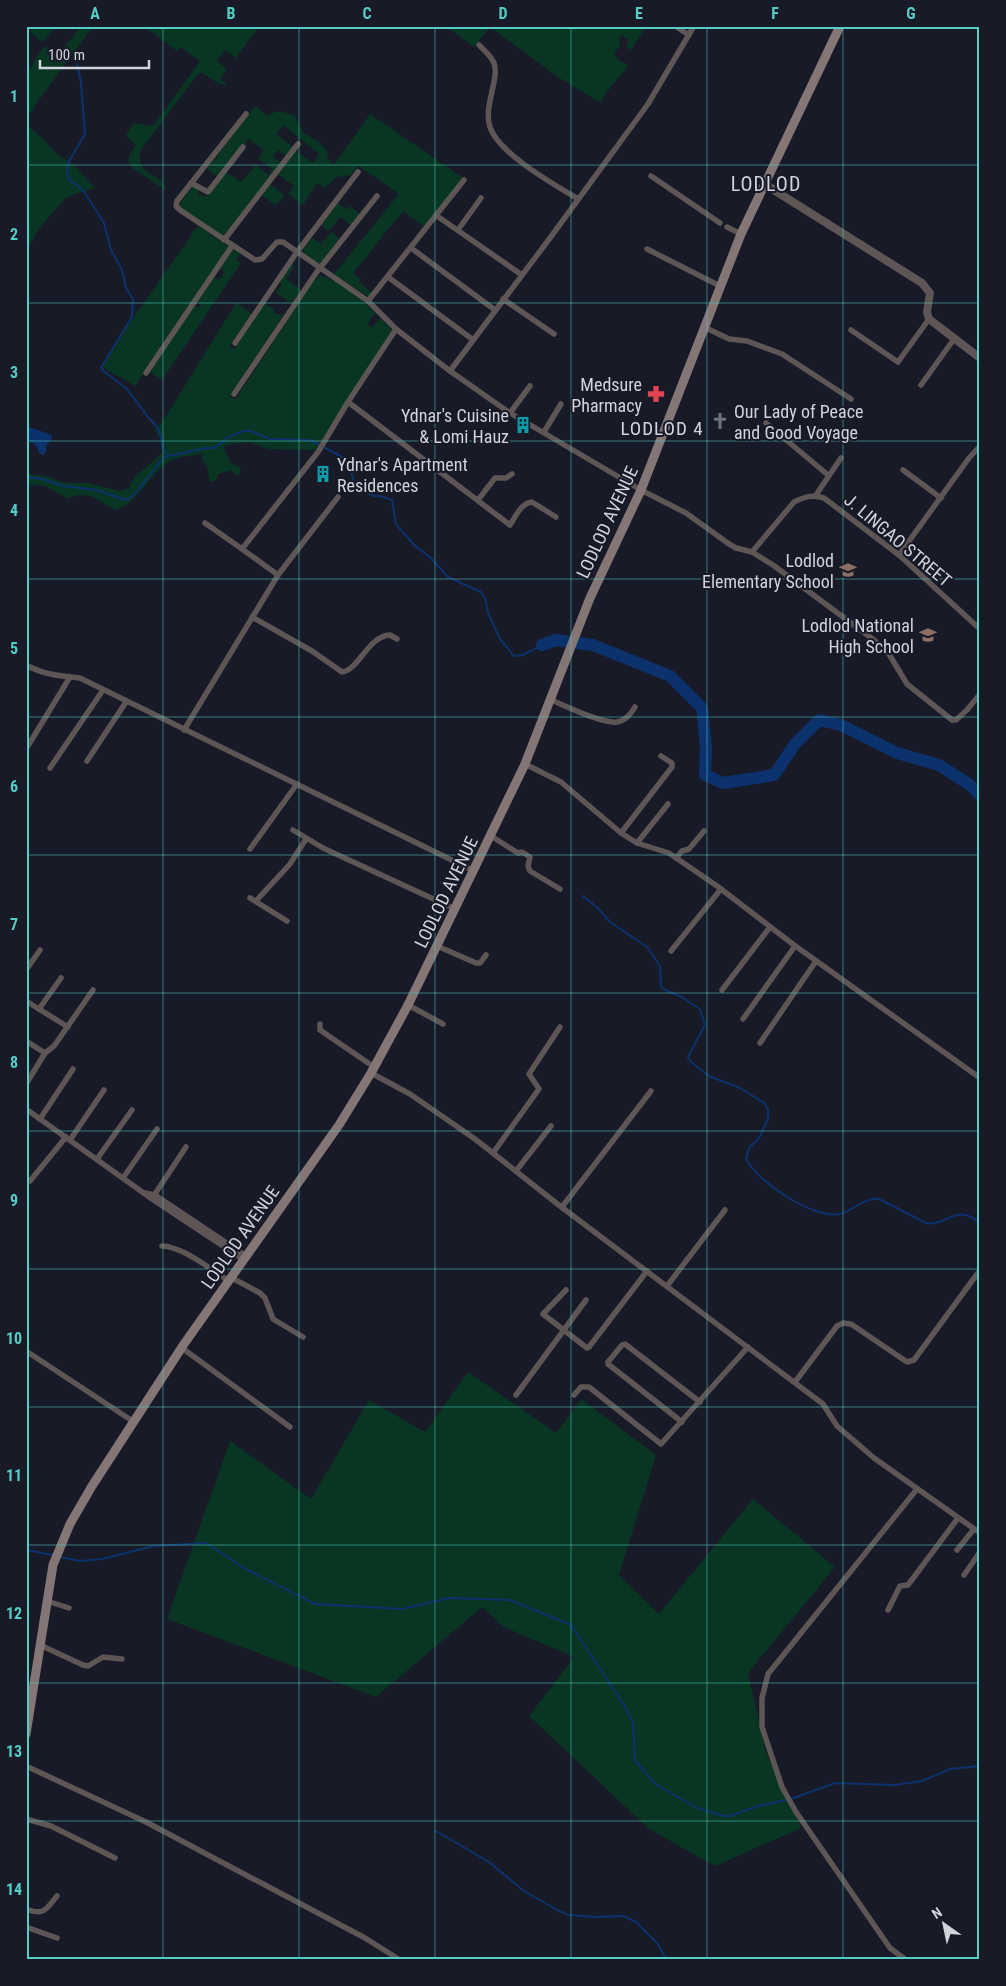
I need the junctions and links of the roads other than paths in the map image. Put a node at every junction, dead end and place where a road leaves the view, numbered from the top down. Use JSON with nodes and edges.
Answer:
{"nodes":[{"id":1,"x":676,"y":26,"type":"edge"},
{"id":2,"x":694,"y":26,"type":"edge"},
{"id":3,"x":840,"y":26,"type":"edge"},
{"id":4,"x":689,"y":34,"type":"junction"},
{"id":5,"x":479,"y":45,"type":"dead end"},
{"id":6,"x":246,"y":114,"type":"dead end"},
{"id":7,"x":298,"y":144,"type":"dead end"},
{"id":8,"x":243,"y":147,"type":"dead end"},
{"id":9,"x":358,"y":172,"type":"dead end"},
{"id":10,"x":651,"y":176,"type":"dead end"},
{"id":11,"x":464,"y":180,"type":"dead end"},
{"id":12,"x":192,"y":183,"type":"junction"},
{"id":13,"x":766,"y":184,"type":"junction"},
{"id":14,"x":377,"y":196,"type":"dead end"},
{"id":15,"x":481,"y":198,"type":"dead end"},
{"id":16,"x":578,"y":199,"type":"junction"},
{"id":17,"x":437,"y":216,"type":"junction"},
{"id":18,"x":720,"y":223,"type":"dead end"},
{"id":19,"x":727,"y":227,"type":"dead end"},
{"id":20,"x":458,"y":230,"type":"junction"},
{"id":21,"x":741,"y":234,"type":"junction"},
{"id":22,"x":224,"y":240,"type":"junction"},
{"id":23,"x":232,"y":246,"type":"junction"},
{"id":24,"x":411,"y":248,"type":"junction"},
{"id":25,"x":647,"y":249,"type":"dead end"},
{"id":26,"x":297,"y":252,"type":"junction"},
{"id":27,"x":320,"y":268,"type":"junction"},
{"id":28,"x":522,"y":275,"type":"junction"},
{"id":29,"x":388,"y":277,"type":"junction"},
{"id":30,"x":720,"y":286,"type":"junction"},
{"id":31,"x":503,"y":299,"type":"junction"},
{"id":32,"x":368,"y":301,"type":"junction"},
{"id":33,"x":495,"y":310,"type":"junction"},
{"id":34,"x":929,"y":319,"type":"junction"},
{"id":35,"x":704,"y":327,"type":"junction"},
{"id":36,"x":396,"y":330,"type":"junction"},
{"id":37,"x":851,"y":330,"type":"dead end"},
{"id":38,"x":554,"y":334,"type":"dead end"},
{"id":39,"x":472,"y":339,"type":"junction"},
{"id":40,"x":954,"y":339,"type":"junction"},
{"id":41,"x":235,"y":343,"type":"dead end"},
{"id":42,"x":980,"y":358,"type":"edge"},
{"id":43,"x":450,"y":371,"type":"junction"},
{"id":44,"x":146,"y":373,"type":"dead end"},
{"id":45,"x":921,"y":385,"type":"dead end"},
{"id":46,"x":530,"y":386,"type":"dead end"},
{"id":47,"x":234,"y":394,"type":"dead end"},
{"id":48,"x":851,"y":399,"type":"dead end"},
{"id":49,"x":348,"y":402,"type":"junction"},
{"id":50,"x":561,"y":404,"type":"dead end"},
{"id":51,"x":510,"y":413,"type":"junction"},
{"id":52,"x":766,"y":423,"type":"dead end"},
{"id":53,"x":544,"y":432,"type":"junction"},
{"id":54,"x":979,"y":449,"type":"edge"},
{"id":55,"x":840,"y":458,"type":"dead end"},
{"id":56,"x":903,"y":470,"type":"dead end"},
{"id":57,"x":512,"y":474,"type":"dead end"},
{"id":58,"x":828,"y":475,"type":"junction"},
{"id":59,"x":641,"y":490,"type":"junction"},
{"id":60,"x":816,"y":495,"type":"junction"},
{"id":61,"x":338,"y":497,"type":"dead end"},
{"id":62,"x":941,"y":498,"type":"junction"},
{"id":63,"x":478,"y":500,"type":"junction"},
{"id":64,"x":556,"y":517,"type":"dead end"},
{"id":65,"x":204,"y":523,"type":"dead end"},
{"id":66,"x":242,"y":549,"type":"junction"},
{"id":67,"x":752,"y":552,"type":"junction"},
{"id":68,"x":899,"y":555,"type":"junction"},
{"id":69,"x":278,"y":575,"type":"junction"},
{"id":70,"x":252,"y":617,"type":"junction"},
{"id":71,"x":980,"y":629,"type":"edge"},
{"id":72,"x":397,"y":639,"type":"dead end"},
{"id":73,"x":26,"y":665,"type":"edge"},
{"id":74,"x":70,"y":677,"type":"junction"},
{"id":75,"x":102,"y":690,"type":"junction"},
{"id":76,"x":980,"y":694,"type":"edge"},
{"id":77,"x":549,"y":699,"type":"junction"},
{"id":78,"x":126,"y":702,"type":"junction"},
{"id":79,"x":977,"y":704,"type":"edge"},
{"id":80,"x":635,"y":708,"type":"dead end"},
{"id":81,"x":184,"y":730,"type":"junction"},
{"id":82,"x":26,"y":749,"type":"edge"},
{"id":83,"x":661,"y":756,"type":"dead end"},
{"id":84,"x":87,"y":761,"type":"dead end"},
{"id":85,"x":525,"y":764,"type":"junction"},
{"id":86,"x":50,"y":768,"type":"dead end"},
{"id":87,"x":297,"y":784,"type":"junction"},
{"id":88,"x":668,"y":804,"type":"dead end"},
{"id":89,"x":293,"y":830,"type":"dead end"},
{"id":90,"x":704,"y":831,"type":"dead end"},
{"id":91,"x":621,"y":833,"type":"junction"},
{"id":92,"x":491,"y":836,"type":"junction"},
{"id":93,"x":306,"y":839,"type":"junction"},
{"id":94,"x":637,"y":843,"type":"junction"},
{"id":95,"x":250,"y":849,"type":"dead end"},
{"id":96,"x":676,"y":858,"type":"junction"},
{"id":97,"x":474,"y":871,"type":"junction"},
{"id":98,"x":560,"y":889,"type":"dead end"},
{"id":99,"x":721,"y":890,"type":"junction"},
{"id":100,"x":250,"y":898,"type":"dead end"},
{"id":101,"x":256,"y":901,"type":"junction"},
{"id":102,"x":455,"y":909,"type":"junction"},
{"id":103,"x":286,"y":922,"type":"dead end"},
{"id":104,"x":770,"y":927,"type":"junction"},
{"id":105,"x":437,"y":946,"type":"junction"},
{"id":106,"x":795,"y":946,"type":"junction"},
{"id":107,"x":40,"y":950,"type":"dead end"},
{"id":108,"x":671,"y":951,"type":"dead end"},
{"id":109,"x":486,"y":955,"type":"dead end"},
{"id":110,"x":816,"y":961,"type":"junction"},
{"id":111,"x":26,"y":970,"type":"edge"},
{"id":112,"x":62,"y":978,"type":"dead end"},
{"id":113,"x":94,"y":990,"type":"dead end"},
{"id":114,"x":722,"y":990,"type":"dead end"},
{"id":115,"x":26,"y":1001,"type":"edge"},
{"id":116,"x":408,"y":1005,"type":"junction"},
{"id":117,"x":39,"y":1009,"type":"junction"},
{"id":118,"x":743,"y":1019,"type":"dead end"},
{"id":119,"x":320,"y":1024,"type":"dead end"},
{"id":120,"x":443,"y":1024,"type":"dead end"},
{"id":121,"x":68,"y":1027,"type":"junction"},
{"id":122,"x":560,"y":1027,"type":"dead end"},
{"id":123,"x":26,"y":1041,"type":"edge"},
{"id":124,"x":760,"y":1043,"type":"dead end"},
{"id":125,"x":45,"y":1054,"type":"junction"},
{"id":126,"x":73,"y":1070,"type":"dead end"},
{"id":127,"x":373,"y":1070,"type":"junction"},
{"id":128,"x":980,"y":1078,"type":"edge"},
{"id":129,"x":28,"y":1080,"type":"edge"},
{"id":130,"x":104,"y":1090,"type":"dead end"},
{"id":131,"x":651,"y":1091,"type":"dead end"},
{"id":132,"x":26,"y":1109,"type":"edge"},
{"id":133,"x":132,"y":1110,"type":"dead end"},
{"id":134,"x":40,"y":1119,"type":"junction"},
{"id":135,"x":551,"y":1126,"type":"dead end"},
{"id":136,"x":157,"y":1129,"type":"dead end"},
{"id":137,"x":68,"y":1138,"type":"junction"},
{"id":138,"x":186,"y":1147,"type":"dead end"},
{"id":139,"x":493,"y":1153,"type":"junction"},
{"id":140,"x":97,"y":1159,"type":"junction"},
{"id":141,"x":516,"y":1171,"type":"junction"},
{"id":142,"x":123,"y":1178,"type":"junction"},
{"id":143,"x":26,"y":1182,"type":"edge"},
{"id":144,"x":153,"y":1197,"type":"junction"},
{"id":145,"x":562,"y":1207,"type":"junction"},
{"id":146,"x":725,"y":1210,"type":"dead end"},
{"id":147,"x":162,"y":1246,"type":"dead end"},
{"id":148,"x":245,"y":1258,"type":"junction"},
{"id":149,"x":980,"y":1270,"type":"edge"},
{"id":150,"x":647,"y":1271,"type":"junction"},
{"id":151,"x":230,"y":1280,"type":"junction"},
{"id":152,"x":667,"y":1286,"type":"junction"},
{"id":153,"x":566,"y":1290,"type":"dead end"},
{"id":154,"x":586,"y":1300,"type":"dead end"},
{"id":155,"x":563,"y":1330,"type":"junction"},
{"id":156,"x":303,"y":1337,"type":"dead end"},
{"id":157,"x":748,"y":1346,"type":"junction"},
{"id":158,"x":182,"y":1348,"type":"junction"},
{"id":159,"x":26,"y":1352,"type":"edge"},
{"id":160,"x":795,"y":1382,"type":"junction"},
{"id":161,"x":516,"y":1395,"type":"dead end"},
{"id":162,"x":574,"y":1395,"type":"dead end"},
{"id":163,"x":700,"y":1402,"type":"junction"},
{"id":164,"x":134,"y":1422,"type":"junction"},
{"id":165,"x":682,"y":1422,"type":"junction"},
{"id":166,"x":290,"y":1427,"type":"dead end"},
{"id":167,"x":917,"y":1489,"type":"junction"},
{"id":168,"x":958,"y":1518,"type":"junction"},
{"id":169,"x":977,"y":1531,"type":"edge"},
{"id":170,"x":957,"y":1550,"type":"dead end"},
{"id":171,"x":980,"y":1552,"type":"edge"},
{"id":172,"x":964,"y":1575,"type":"dead end"},
{"id":173,"x":47,"y":1601,"type":"junction"},
{"id":174,"x":69,"y":1608,"type":"dead end"},
{"id":175,"x":888,"y":1610,"type":"dead end"},
{"id":176,"x":40,"y":1645,"type":"junction"},
{"id":177,"x":122,"y":1659,"type":"dead end"},
{"id":178,"x":26,"y":1734,"type":"edge"},
{"id":179,"x":26,"y":1766,"type":"edge"},
{"id":180,"x":26,"y":1820,"type":"edge"},
{"id":181,"x":115,"y":1858,"type":"dead end"},
{"id":182,"x":57,"y":1896,"type":"dead end"},
{"id":183,"x":26,"y":1909,"type":"edge"},
{"id":184,"x":26,"y":1927,"type":"edge"},
{"id":185,"x":56,"y":1938,"type":"dead end"},
{"id":186,"x":400,"y":1960,"type":"edge"},
{"id":187,"x":906,"y":1960,"type":"edge"}],
"edges":[{"from":1,"to":4,"type":"street"},
{"from":2,"to":4,"type":"street"},
{"from":3,"to":13,"type":"main road","name":"LODLOD AVENUE"},
{"from":4,"to":16,"type":"street"},
{"from":5,"to":16,"type":"street"},
{"from":6,"to":12,"type":"street"},
{"from":7,"to":22,"type":"street"},
{"from":8,"to":12,"type":"street"},
{"from":9,"to":26,"type":"street"},
{"from":10,"to":18,"type":"street"},
{"from":11,"to":17,"type":"street"},
{"from":12,"to":22,"type":"street"},
{"from":13,"to":21,"type":"main road","name":"LODLOD AVENUE"},
{"from":13,"to":34,"type":"street"},
{"from":14,"to":27,"type":"street"},
{"from":15,"to":20,"type":"street"},
{"from":16,"to":28,"type":"street"},
{"from":17,"to":20,"type":"street"},
{"from":17,"to":24,"type":"street"},
{"from":19,"to":21,"type":"street"},
{"from":20,"to":28,"type":"street"},
{"from":21,"to":30,"type":"main road","name":"LODLOD AVENUE"},
{"from":22,"to":23,"type":"street"},
{"from":23,"to":26,"type":"street"},
{"from":23,"to":44,"type":"street"},
{"from":24,"to":29,"type":"street"},
{"from":24,"to":33,"type":"street"},
{"from":25,"to":30,"type":"street"},
{"from":26,"to":27,"type":"street"},
{"from":26,"to":41,"type":"street"},
{"from":27,"to":32,"type":"street"},
{"from":27,"to":47,"type":"street"},
{"from":28,"to":31,"type":"street"},
{"from":29,"to":32,"type":"street"},
{"from":29,"to":39,"type":"street"},
{"from":30,"to":35,"type":"main road","name":"LODLOD AVENUE"},
{"from":31,"to":33,"type":"street"},
{"from":31,"to":38,"type":"street"},
{"from":32,"to":36,"type":"street"},
{"from":33,"to":39,"type":"street"},
{"from":34,"to":37,"type":"street"},
{"from":34,"to":40,"type":"street"},
{"from":35,"to":48,"type":"street"},
{"from":35,"to":59,"type":"main road","name":"LODLOD AVENUE"},
{"from":36,"to":43,"type":"street"},
{"from":36,"to":49,"type":"street"},
{"from":39,"to":43,"type":"street"},
{"from":40,"to":42,"type":"street"},
{"from":40,"to":45,"type":"street"},
{"from":43,"to":51,"type":"street"},
{"from":46,"to":51,"type":"street"},
{"from":49,"to":63,"type":"street"},
{"from":49,"to":66,"type":"street"},
{"from":50,"to":53,"type":"street"},
{"from":51,"to":53,"type":"street"},
{"from":52,"to":58,"type":"street"},
{"from":53,"to":59,"type":"street"},
{"from":54,"to":62,"type":"street"},
{"from":55,"to":58,"type":"street"},
{"from":56,"to":62,"type":"street"},
{"from":57,"to":63,"type":"street"},
{"from":58,"to":60,"type":"street"},
{"from":59,"to":67,"type":"street"},
{"from":59,"to":77,"type":"main road","name":"LODLOD AVENUE"},
{"from":60,"to":67,"type":"street"},
{"from":60,"to":68,"type":"street","name":"J. LINGAO STREET"},
{"from":61,"to":69,"type":"street"},
{"from":62,"to":68,"type":"street"},
{"from":63,"to":64,"type":"street"},
{"from":65,"to":66,"type":"street"},
{"from":66,"to":69,"type":"street"},
{"from":67,"to":79,"type":"street"},
{"from":68,"to":71,"type":"street","name":"J. LINGAO STREET"},
{"from":69,"to":70,"type":"street"},
{"from":70,"to":72,"type":"street"},
{"from":70,"to":81,"type":"street"},
{"from":73,"to":74,"type":"street"},
{"from":74,"to":75,"type":"street"},
{"from":74,"to":82,"type":"street"},
{"from":75,"to":78,"type":"street"},
{"from":75,"to":86,"type":"street"},
{"from":76,"to":79,"type":"street"},
{"from":77,"to":80,"type":"street"},
{"from":77,"to":85,"type":"main road","name":"LODLOD AVENUE"},
{"from":78,"to":81,"type":"street"},
{"from":78,"to":84,"type":"street"},
{"from":81,"to":87,"type":"street"},
{"from":83,"to":91,"type":"street"},
{"from":85,"to":91,"type":"street"},
{"from":85,"to":92,"type":"main road","name":"LODLOD AVENUE"},
{"from":87,"to":95,"type":"street"},
{"from":87,"to":97,"type":"street"},
{"from":88,"to":94,"type":"street"},
{"from":89,"to":93,"type":"street"},
{"from":90,"to":96,"type":"street"},
{"from":91,"to":94,"type":"street"},
{"from":92,"to":97,"type":"main road","name":"LODLOD AVENUE"},
{"from":92,"to":98,"type":"street"},
{"from":93,"to":101,"type":"street"},
{"from":93,"to":102,"type":"street"},
{"from":94,"to":96,"type":"street"},
{"from":96,"to":99,"type":"street"},
{"from":97,"to":102,"type":"main road","name":"LODLOD AVENUE"},
{"from":99,"to":104,"type":"street"},
{"from":99,"to":108,"type":"street"},
{"from":100,"to":101,"type":"street"},
{"from":101,"to":103,"type":"street"},
{"from":102,"to":105,"type":"main road","name":"LODLOD AVENUE"},
{"from":104,"to":106,"type":"street"},
{"from":104,"to":114,"type":"street"},
{"from":105,"to":109,"type":"street"},
{"from":105,"to":116,"type":"main road","name":"LODLOD AVENUE"},
{"from":106,"to":110,"type":"street"},
{"from":106,"to":118,"type":"street"},
{"from":107,"to":111,"type":"street"},
{"from":110,"to":124,"type":"street"},
{"from":110,"to":128,"type":"street"},
{"from":112,"to":117,"type":"street"},
{"from":113,"to":121,"type":"street"},
{"from":115,"to":117,"type":"street"},
{"from":116,"to":120,"type":"street"},
{"from":116,"to":127,"type":"main road","name":"LODLOD AVENUE"},
{"from":117,"to":121,"type":"street"},
{"from":119,"to":127,"type":"street"},
{"from":121,"to":125,"type":"street"},
{"from":122,"to":139,"type":"street"},
{"from":123,"to":125,"type":"street"},
{"from":125,"to":129,"type":"street"},
{"from":126,"to":134,"type":"street"},
{"from":127,"to":139,"type":"street"},
{"from":127,"to":148,"type":"main road","name":"LODLOD AVENUE"},
{"from":130,"to":137,"type":"street"},
{"from":131,"to":145,"type":"street"},
{"from":132,"to":134,"type":"street"},
{"from":133,"to":140,"type":"street"},
{"from":134,"to":137,"type":"street"},
{"from":135,"to":141,"type":"street"},
{"from":136,"to":142,"type":"street"},
{"from":137,"to":140,"type":"street"},
{"from":137,"to":143,"type":"street"},
{"from":138,"to":144,"type":"street"},
{"from":139,"to":141,"type":"street"},
{"from":140,"to":142,"type":"street"},
{"from":141,"to":145,"type":"street"},
{"from":142,"to":144,"type":"street"},
{"from":144,"to":148,"type":"street"},
{"from":145,"to":150,"type":"street"},
{"from":146,"to":152,"type":"street"},
{"from":147,"to":151,"type":"street"},
{"from":148,"to":151,"type":"main road","name":"LODLOD AVENUE"},
{"from":149,"to":160,"type":"street"},
{"from":150,"to":152,"type":"street"},
{"from":150,"to":155,"type":"street"},
{"from":151,"to":156,"type":"street"},
{"from":151,"to":158,"type":"main road","name":"LODLOD AVENUE"},
{"from":152,"to":157,"type":"street"},
{"from":153,"to":155,"type":"street"},
{"from":154,"to":155,"type":"street"},
{"from":155,"to":161,"type":"street"},
{"from":157,"to":160,"type":"street"},
{"from":157,"to":163,"type":"street"},
{"from":158,"to":164,"type":"main road","name":"LODLOD AVENUE"},
{"from":158,"to":166,"type":"street"},
{"from":159,"to":164,"type":"street"},
{"from":160,"to":167,"type":"street"},
{"from":162,"to":165,"type":"street"},
{"from":163,"to":165,"type":"street"},
{"from":163,"to":165,"type":"street"},
{"from":164,"to":173,"type":"main road","name":"LODLOD AVENUE"},
{"from":167,"to":168,"type":"street"},
{"from":167,"to":187,"type":"street"},
{"from":168,"to":169,"type":"street"},
{"from":168,"to":175,"type":"street"},
{"from":169,"to":170,"type":"street"},
{"from":171,"to":172,"type":"street"},
{"from":173,"to":174,"type":"street"},
{"from":173,"to":176,"type":"main road","name":"LODLOD AVENUE"},
{"from":176,"to":177,"type":"street"},
{"from":176,"to":178,"type":"main road","name":"LODLOD AVENUE"},
{"from":179,"to":186,"type":"street"},
{"from":180,"to":181,"type":"street"},
{"from":182,"to":183,"type":"street"},
{"from":184,"to":185,"type":"street"}]}
